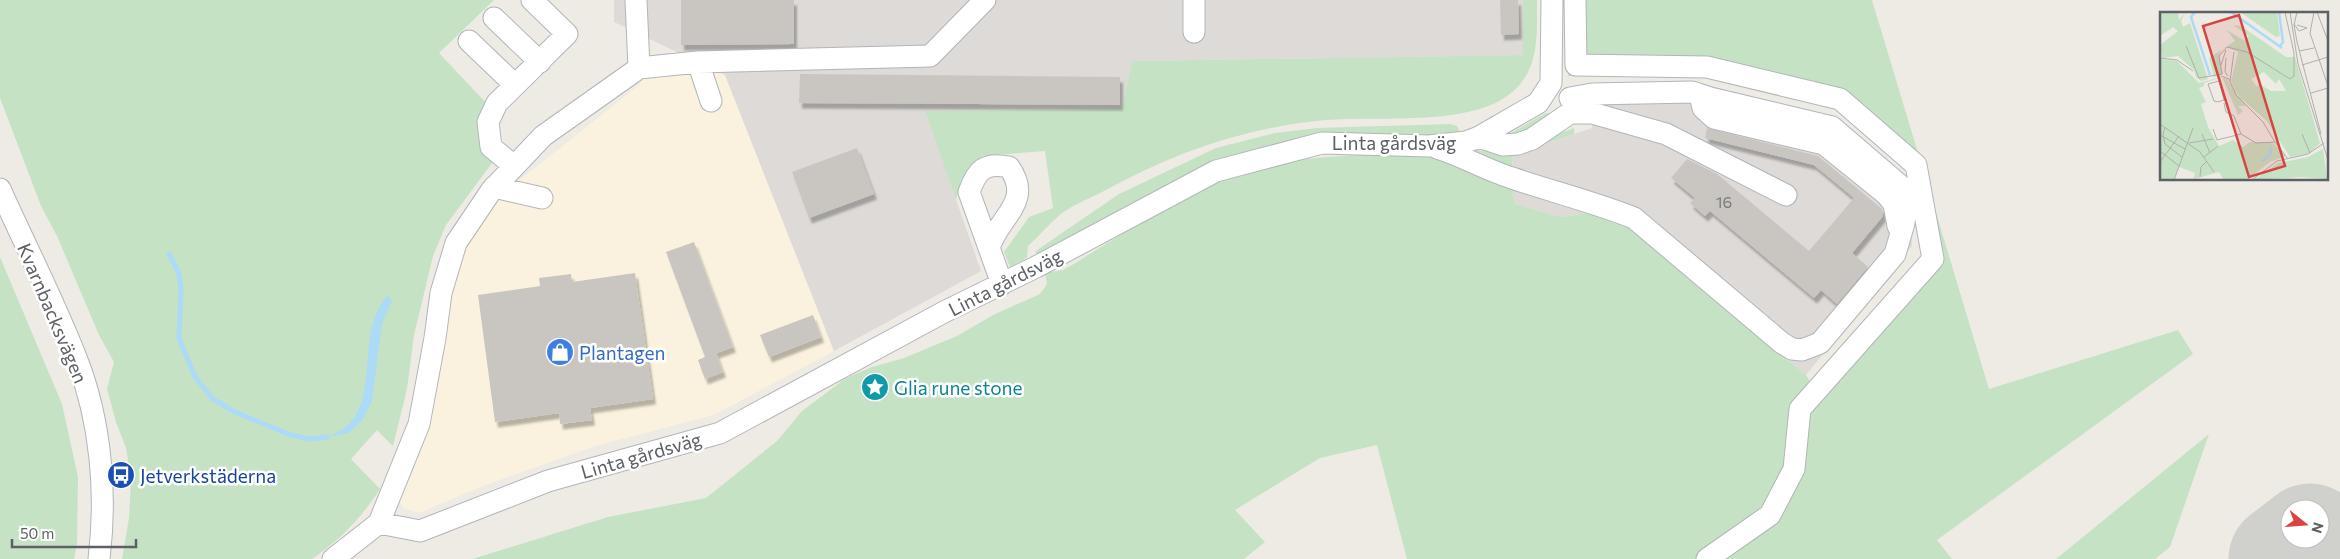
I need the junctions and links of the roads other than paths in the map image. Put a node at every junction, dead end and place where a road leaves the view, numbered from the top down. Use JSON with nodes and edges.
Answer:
{"nodes":[{"id":1,"x":532,"y":0,"type":"edge"},
{"id":2,"x":636,"y":0,"type":"edge"},
{"id":3,"x":985,"y":0,"type":"edge"},
{"id":4,"x":1194,"y":0,"type":"edge"},
{"id":5,"x":1552,"y":0,"type":"edge"},
{"id":6,"x":1575,"y":0,"type":"edge"},
{"id":7,"x":494,"y":18,"type":"dead end"},
{"id":8,"x":1194,"y":32,"type":"dead end"},
{"id":9,"x":469,"y":41,"type":"dead end"},
{"id":10,"x":540,"y":62,"type":"junction"},
{"id":11,"x":698,"y":62,"type":"junction"},
{"id":12,"x":639,"y":68,"type":"junction"},
{"id":13,"x":1551,"y":83,"type":"junction"},
{"id":14,"x":515,"y":86,"type":"junction"},
{"id":15,"x":711,"y":100,"type":"dead end"},
{"id":16,"x":1570,"y":106,"type":"junction"},
{"id":17,"x":1479,"y":137,"type":"junction"},
{"id":18,"x":1429,"y":146,"type":"junction"},
{"id":19,"x":514,"y":166,"type":"junction"},
{"id":20,"x":494,"y":187,"type":"junction"},
{"id":21,"x":0,"y":189,"type":"edge"},
{"id":22,"x":1786,"y":194,"type":"dead end"},
{"id":23,"x":542,"y":198,"type":"dead end"},
{"id":24,"x":989,"y":248,"type":"dead end"},
{"id":25,"x":1002,"y":284,"type":"junction"},
{"id":26,"x":379,"y":523,"type":"junction"},
{"id":27,"x":99,"y":559,"type":"edge"},
{"id":28,"x":333,"y":559,"type":"edge"},
{"id":29,"x":1707,"y":559,"type":"edge"}],
"edges":[{"from":1,"to":10,"type":"street"},
{"from":2,"to":12,"type":"street"},
{"from":3,"to":11,"type":"street"},
{"from":4,"to":8,"type":"street"},
{"from":5,"to":13,"type":"street"},
{"from":6,"to":29,"type":"street"},
{"from":7,"to":10,"type":"street"},
{"from":9,"to":14,"type":"street"},
{"from":10,"to":14,"type":"street"},
{"from":11,"to":12,"type":"street"},
{"from":11,"to":15,"type":"street"},
{"from":12,"to":19,"type":"street"},
{"from":13,"to":16,"type":"street"},
{"from":13,"to":17,"type":"street","name":"Linta gårdsväg"},
{"from":14,"to":19,"type":"street"},
{"from":16,"to":17,"type":"street"},
{"from":16,"to":18,"type":"street"},
{"from":16,"to":22,"type":"street"},
{"from":17,"to":18,"type":"street","name":"Linta gårdsväg"},
{"from":18,"to":25,"type":"street","name":"Linta gårdsväg"},
{"from":19,"to":20,"type":"street"},
{"from":20,"to":23,"type":"street"},
{"from":20,"to":26,"type":"street"},
{"from":21,"to":27,"type":"street","name":"Kvarnbacksvägen"},
{"from":24,"to":25,"type":"street"},
{"from":25,"to":26,"type":"street","name":"Linta gårdsväg"},
{"from":26,"to":28,"type":"street"}]}
